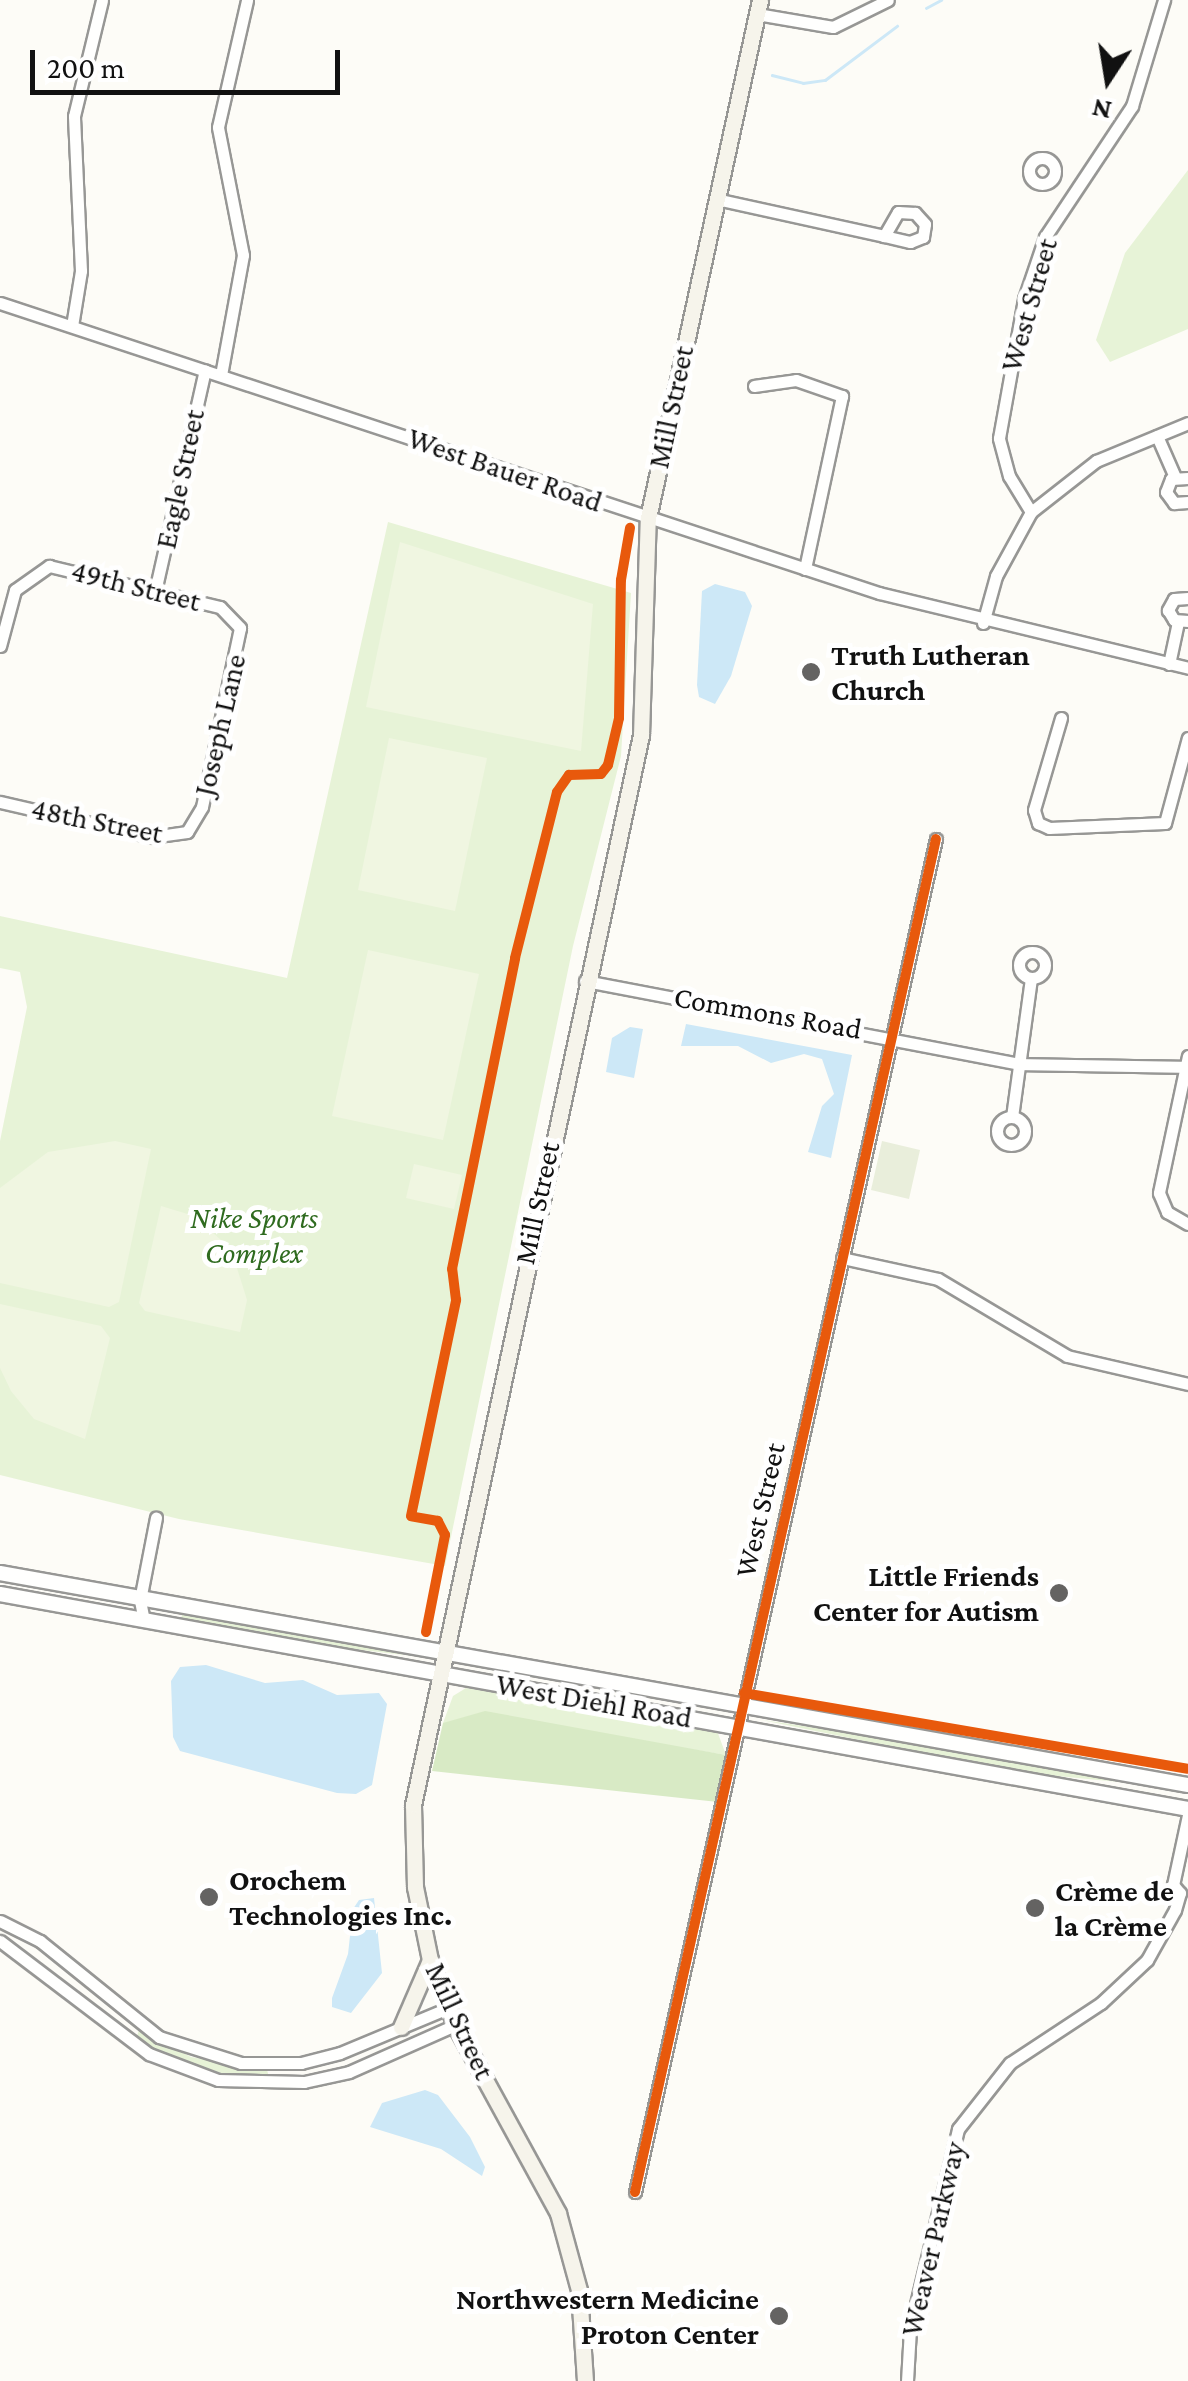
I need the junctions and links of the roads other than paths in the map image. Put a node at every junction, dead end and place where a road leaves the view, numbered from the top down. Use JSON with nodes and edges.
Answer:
{"nodes":[{"id":1,"x":102,"y":0,"type":"edge"},
{"id":2,"x":888,"y":0,"type":"edge"},
{"id":3,"x":1165,"y":0,"type":"edge"},
{"id":4,"x":243,"y":1,"type":"edge"},
{"id":5,"x":759,"y":7,"type":"edge"},
{"id":6,"x":1052,"y":180,"type":"dead end"},
{"id":7,"x":1072,"y":195,"type":"junction"},
{"id":8,"x":716,"y":199,"type":"junction"},
{"id":9,"x":884,"y":236,"type":"dead end"},
{"id":10,"x":0,"y":304,"type":"edge"},
{"id":11,"x":72,"y":326,"type":"junction"},
{"id":12,"x":204,"y":370,"type":"junction"},
{"id":13,"x":221,"y":375,"type":"junction"},
{"id":14,"x":754,"y":386,"type":"dead end"},
{"id":15,"x":1188,"y":423,"type":"edge"},
{"id":16,"x":1158,"y":436,"type":"junction"},
{"id":17,"x":1181,"y":477,"type":"edge"},
{"id":18,"x":1188,"y":502,"type":"edge"},
{"id":19,"x":1032,"y":512,"type":"junction"},
{"id":20,"x":648,"y":518,"type":"junction"},
{"id":21,"x":805,"y":569,"type":"junction"},
{"id":22,"x":156,"y":587,"type":"junction"},
{"id":23,"x":1188,"y":598,"type":"edge"},
{"id":24,"x":238,"y":621,"type":"joint"},
{"id":25,"x":983,"y":622,"type":"junction"},
{"id":26,"x":1183,"y":622,"type":"edge"},
{"id":27,"x":0,"y":646,"type":"edge"},
{"id":28,"x":1169,"y":664,"type":"junction"},
{"id":29,"x":1188,"y":668,"type":"edge"},
{"id":30,"x":1061,"y":718,"type":"dead end"},
{"id":31,"x":1188,"y":738,"type":"edge"},
{"id":32,"x":0,"y":802,"type":"edge"},
{"id":33,"x":191,"y":827,"type":"joint"},
{"id":34,"x":936,"y":839,"type":"dead end"},
{"id":35,"x":1031,"y":978,"type":"dead end"},
{"id":36,"x":586,"y":981,"type":"junction"},
{"id":37,"x":891,"y":1035,"type":"junction"},
{"id":38,"x":1020,"y":1064,"type":"junction"},
{"id":39,"x":1187,"y":1064,"type":"edge"},
{"id":40,"x":1012,"y":1117,"type":"dead end"},
{"id":41,"x":1188,"y":1224,"type":"edge"},
{"id":42,"x":842,"y":1258,"type":"junction"},
{"id":43,"x":1188,"y":1384,"type":"edge"},
{"id":44,"x":156,"y":1518,"type":"dead end"},
{"id":45,"x":0,"y":1573,"type":"edge"},
{"id":46,"x":0,"y":1594,"type":"edge"},
{"id":47,"x":140,"y":1600,"type":"junction"},
{"id":48,"x":144,"y":1621,"type":"junction"},
{"id":49,"x":442,"y":1654,"type":"junction"},
{"id":50,"x":437,"y":1674,"type":"junction"},
{"id":51,"x":742,"y":1706,"type":"junction"},
{"id":52,"x":738,"y":1726,"type":"junction"},
{"id":53,"x":1188,"y":1785,"type":"edge"},
{"id":54,"x":1188,"y":1812,"type":"edge"},
{"id":55,"x":1184,"y":1891,"type":"edge"},
{"id":56,"x":0,"y":1920,"type":"edge"},
{"id":57,"x":0,"y":1941,"type":"edge"},
{"id":58,"x":430,"y":1960,"type":"junction"},
{"id":59,"x":448,"y":2008,"type":"junction"},
{"id":60,"x":455,"y":2025,"type":"junction"},
{"id":61,"x":401,"y":2027,"type":"junction"},
{"id":62,"x":635,"y":2192,"type":"dead end"},
{"id":63,"x":585,"y":2381,"type":"edge"},
{"id":64,"x":906,"y":2381,"type":"edge"}],
"edges":[{"from":1,"to":11,"type":"street"},
{"from":2,"to":5,"type":"street"},
{"from":3,"to":7,"type":"street","name":"West Street"},
{"from":4,"to":13,"type":"street"},
{"from":5,"to":8,"type":"main road","name":"Mill Street"},
{"from":6,"to":7,"type":"street"},
{"from":7,"to":19,"type":"street","name":"West Street"},
{"from":8,"to":9,"type":"street"},
{"from":8,"to":20,"type":"main road","name":"Mill Street"},
{"from":10,"to":11,"type":"street","name":"West Bauer Road"},
{"from":11,"to":12,"type":"street","name":"West Bauer Road"},
{"from":12,"to":13,"type":"street","name":"West Bauer Road"},
{"from":12,"to":22,"type":"street","name":"Eagle Street"},
{"from":13,"to":20,"type":"street","name":"West Bauer Road"},
{"from":14,"to":21,"type":"street"},
{"from":15,"to":16,"type":"street"},
{"from":16,"to":17,"type":"street"},
{"from":16,"to":19,"type":"street"},
{"from":17,"to":18,"type":"street"},
{"from":19,"to":25,"type":"street"},
{"from":20,"to":21,"type":"street","name":"West Bauer Road"},
{"from":20,"to":36,"type":"main road","name":"Mill Street"},
{"from":21,"to":25,"type":"street","name":"West Bauer Road"},
{"from":22,"to":24,"type":"street","name":"49th Street"},
{"from":22,"to":27,"type":"street","name":"49th Street"},
{"from":23,"to":26,"type":"street"},
{"from":24,"to":33,"type":"street","name":"Joseph Lane"},
{"from":25,"to":28,"type":"street","name":"West Bauer Road"},
{"from":26,"to":28,"type":"street"},
{"from":28,"to":29,"type":"street","name":"West Bauer Road"},
{"from":30,"to":31,"type":"street"},
{"from":32,"to":33,"type":"street","name":"48th Street"},
{"from":34,"to":37,"type":"street","name":"West Street"},
{"from":35,"to":38,"type":"street"},
{"from":36,"to":37,"type":"street","name":"Commons Road"},
{"from":36,"to":49,"type":"main road","name":"Mill Street"},
{"from":37,"to":38,"type":"street","name":"Commons Road"},
{"from":37,"to":42,"type":"street","name":"West Street"},
{"from":38,"to":39,"type":"street","name":"Commons Road"},
{"from":38,"to":40,"type":"street"},
{"from":39,"to":41,"type":"street"},
{"from":42,"to":43,"type":"street"},
{"from":42,"to":51,"type":"street","name":"West Street"},
{"from":44,"to":47,"type":"street"},
{"from":45,"to":47,"type":"street","name":"West Diehl Road"},
{"from":46,"to":48,"type":"street","name":"West Diehl Road"},
{"from":47,"to":48,"type":"street"},
{"from":47,"to":49,"type":"street","name":"West Diehl Road"},
{"from":48,"to":50,"type":"street","name":"West Diehl Road"},
{"from":49,"to":50,"type":"main road","name":"Mill Street"},
{"from":49,"to":51,"type":"street","name":"West Diehl Road"},
{"from":50,"to":52,"type":"street","name":"West Diehl Road"},
{"from":50,"to":58,"type":"main road","name":"Mill Street"},
{"from":51,"to":52,"type":"street","name":"West Street"},
{"from":51,"to":53,"type":"street","name":"West Diehl Road"},
{"from":52,"to":54,"type":"street","name":"West Diehl Road"},
{"from":52,"to":62,"type":"street","name":"West Street"},
{"from":54,"to":55,"type":"street","name":"Weaver Parkway"},
{"from":55,"to":64,"type":"street","name":"Weaver Parkway"},
{"from":56,"to":61,"type":"street"},
{"from":57,"to":60,"type":"street"},
{"from":58,"to":59,"type":"main road","name":"Mill Street"},
{"from":58,"to":61,"type":"main road"},
{"from":59,"to":60,"type":"main road","name":"Mill Street"},
{"from":59,"to":61,"type":"street"},
{"from":60,"to":63,"type":"main road","name":"Mill Street"}]}
